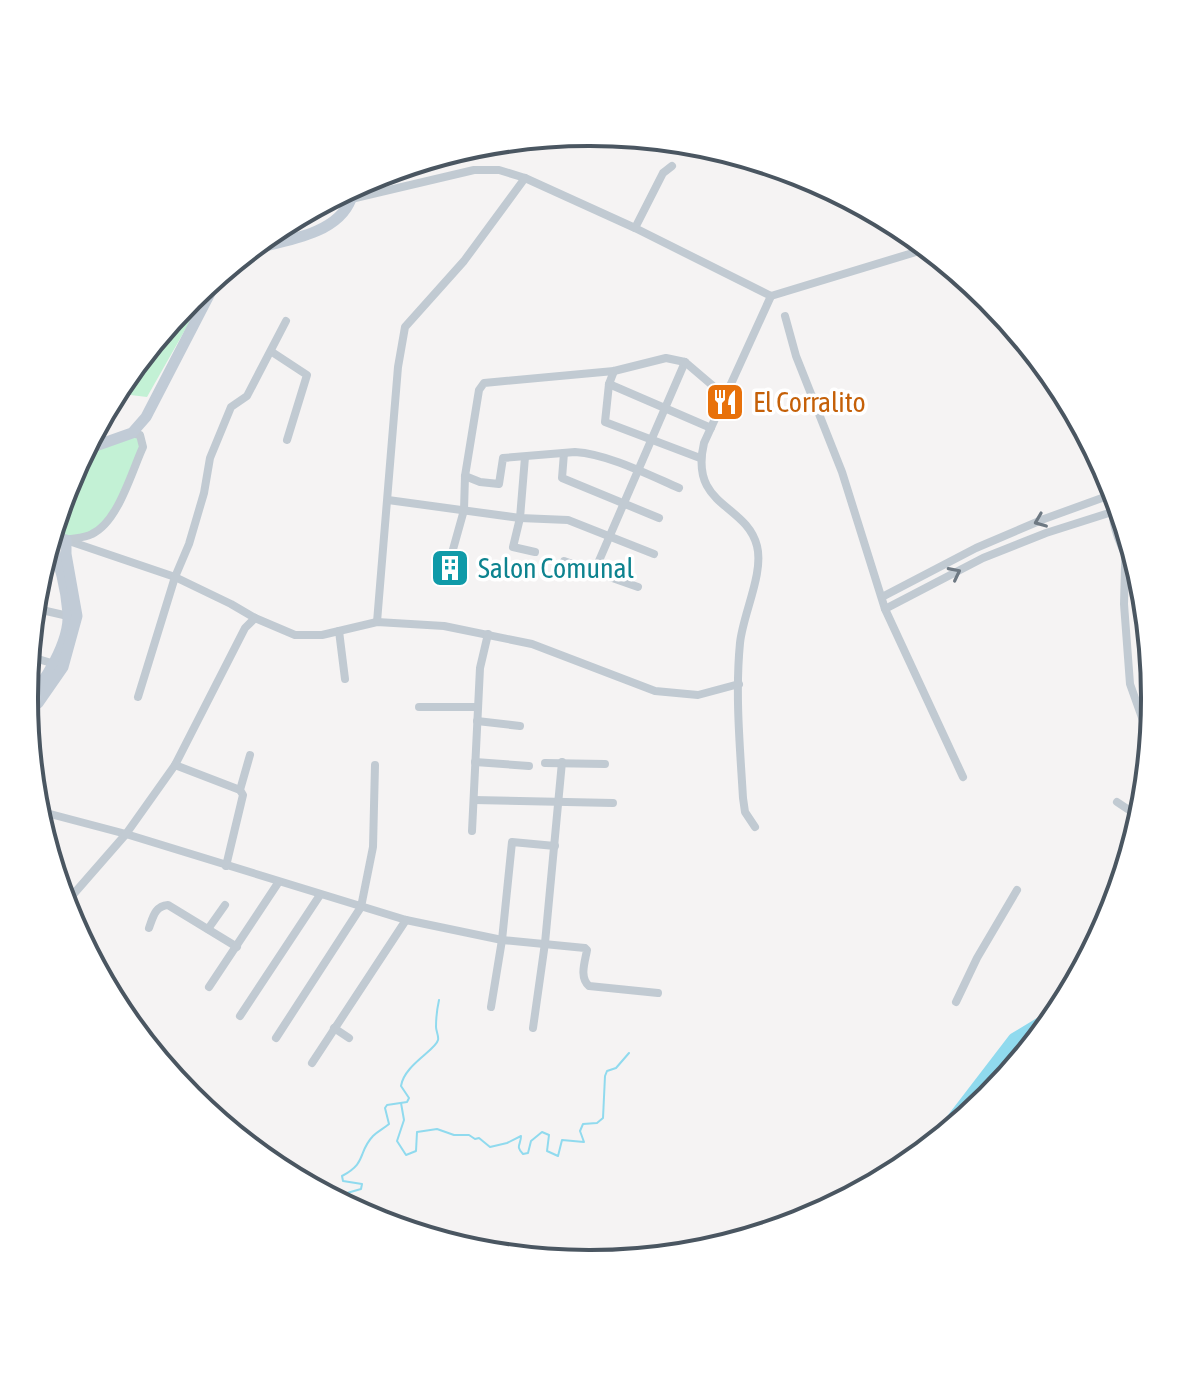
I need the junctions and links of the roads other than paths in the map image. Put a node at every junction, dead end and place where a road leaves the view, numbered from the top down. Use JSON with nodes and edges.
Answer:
{"nodes":[{"id":1,"x":672,"y":166,"type":"dead end"},
{"id":2,"x":525,"y":178,"type":"junction"},
{"id":3,"x":376,"y":189,"type":"edge"},
{"id":4,"x":346,"y":203,"type":"edge"},
{"id":5,"x":635,"y":228,"type":"junction"},
{"id":6,"x":280,"y":241,"type":"edge"},
{"id":7,"x":913,"y":251,"type":"edge"},
{"id":8,"x":771,"y":296,"type":"junction"},
{"id":9,"x":205,"y":303,"type":"edge"},
{"id":10,"x":785,"y":316,"type":"dead end"},
{"id":11,"x":286,"y":321,"type":"dead end"},
{"id":12,"x":272,"y":352,"type":"junction"},
{"id":13,"x":685,"y":362,"type":"junction"},
{"id":14,"x":614,"y":371,"type":"junction"},
{"id":15,"x":609,"y":384,"type":"junction"},
{"id":16,"x":726,"y":397,"type":"junction"},
{"id":17,"x":665,"y":410,"type":"junction"},
{"id":18,"x":711,"y":428,"type":"junction"},
{"id":19,"x":132,"y":433,"type":"junction"},
{"id":20,"x":651,"y":439,"type":"junction"},
{"id":21,"x":287,"y":440,"type":"dead end"},
{"id":22,"x":100,"y":444,"type":"edge"},
{"id":23,"x":564,"y":453,"type":"junction"},
{"id":24,"x":525,"y":457,"type":"junction"},
{"id":25,"x":700,"y":458,"type":"junction"},
{"id":26,"x":639,"y":471,"type":"junction"},
{"id":27,"x":465,"y":476,"type":"junction"},
{"id":28,"x":480,"y":482,"type":"junction"},
{"id":29,"x":679,"y":488,"type":"dead end"},
{"id":30,"x":1103,"y":497,"type":"edge"},
{"id":31,"x":463,"y":498,"type":"junction"},
{"id":32,"x":388,"y":500,"type":"junction"},
{"id":33,"x":624,"y":503,"type":"junction"},
{"id":34,"x":464,"y":510,"type":"junction"},
{"id":35,"x":1109,"y":512,"type":"edge"},
{"id":36,"x":520,"y":518,"type":"junction"},
{"id":37,"x":659,"y":518,"type":"dead end"},
{"id":38,"x":609,"y":535,"type":"junction"},
{"id":39,"x":62,"y":539,"type":"edge"},
{"id":40,"x":66,"y":540,"type":"junction"},
{"id":41,"x":976,"y":548,"type":"junction"},
{"id":42,"x":535,"y":552,"type":"dead end"},
{"id":43,"x":654,"y":554,"type":"dead end"},
{"id":44,"x":57,"y":557,"type":"edge"},
{"id":45,"x":983,"y":558,"type":"junction"},
{"id":46,"x":564,"y":561,"type":"dead end"},
{"id":47,"x":1125,"y":567,"type":"edge"},
{"id":48,"x":595,"y":570,"type":"junction"},
{"id":49,"x":456,"y":576,"type":"dead end"},
{"id":50,"x":175,"y":577,"type":"junction"},
{"id":51,"x":638,"y":587,"type":"dead end"},
{"id":52,"x":882,"y":597,"type":"junction"},
{"id":53,"x":885,"y":609,"type":"junction"},
{"id":54,"x":46,"y":611,"type":"edge"},
{"id":55,"x":68,"y":616,"type":"junction"},
{"id":56,"x":255,"y":618,"type":"junction"},
{"id":57,"x":377,"y":622,"type":"junction"},
{"id":58,"x":339,"y":631,"type":"junction"},
{"id":59,"x":488,"y":634,"type":"junction"},
{"id":60,"x":39,"y":660,"type":"edge"},
{"id":61,"x":59,"y":666,"type":"junction"},
{"id":62,"x":345,"y":679,"type":"dead end"},
{"id":63,"x":739,"y":684,"type":"junction"},
{"id":64,"x":38,"y":689,"type":"edge"},
{"id":65,"x":138,"y":697,"type":"dead end"},
{"id":66,"x":38,"y":703,"type":"edge"},
{"id":67,"x":419,"y":707,"type":"dead end"},
{"id":68,"x":478,"y":707,"type":"junction"},
{"id":69,"x":1141,"y":714,"type":"edge"},
{"id":70,"x":477,"y":721,"type":"junction"},
{"id":71,"x":520,"y":726,"type":"dead end"},
{"id":72,"x":250,"y":755,"type":"dead end"},
{"id":73,"x":475,"y":762,"type":"junction"},
{"id":74,"x":562,"y":762,"type":"junction"},
{"id":75,"x":545,"y":763,"type":"dead end"},
{"id":76,"x":605,"y":764,"type":"dead end"},
{"id":77,"x":175,"y":765,"type":"junction"},
{"id":78,"x":375,"y":765,"type":"dead end"},
{"id":79,"x":529,"y":766,"type":"dead end"},
{"id":80,"x":963,"y":777,"type":"dead end"},
{"id":81,"x":240,"y":790,"type":"junction"},
{"id":82,"x":474,"y":800,"type":"junction"},
{"id":83,"x":560,"y":801,"type":"junction"},
{"id":84,"x":1117,"y":802,"type":"dead end"},
{"id":85,"x":613,"y":803,"type":"dead end"},
{"id":86,"x":1129,"y":810,"type":"edge"},
{"id":87,"x":51,"y":814,"type":"edge"},
{"id":88,"x":755,"y":827,"type":"dead end"},
{"id":89,"x":472,"y":831,"type":"dead end"},
{"id":90,"x":126,"y":834,"type":"junction"},
{"id":91,"x":555,"y":846,"type":"junction"},
{"id":92,"x":226,"y":866,"type":"junction"},
{"id":93,"x":278,"y":883,"type":"junction"},
{"id":94,"x":1017,"y":890,"type":"dead end"},
{"id":95,"x":74,"y":893,"type":"edge"},
{"id":96,"x":320,"y":895,"type":"junction"},
{"id":97,"x":225,"y":905,"type":"dead end"},
{"id":98,"x":361,"y":907,"type":"junction"},
{"id":99,"x":406,"y":920,"type":"junction"},
{"id":100,"x":149,"y":928,"type":"dead end"},
{"id":101,"x":208,"y":929,"type":"junction"},
{"id":102,"x":502,"y":940,"type":"junction"},
{"id":103,"x":545,"y":943,"type":"junction"},
{"id":104,"x":237,"y":947,"type":"junction"},
{"id":105,"x":209,"y":987,"type":"dead end"},
{"id":106,"x":658,"y":993,"type":"dead end"},
{"id":107,"x":956,"y":1002,"type":"dead end"},
{"id":108,"x":491,"y":1007,"type":"dead end"},
{"id":109,"x":240,"y":1016,"type":"dead end"},
{"id":110,"x":334,"y":1028,"type":"junction"},
{"id":111,"x":533,"y":1028,"type":"dead end"},
{"id":112,"x":276,"y":1038,"type":"dead end"},
{"id":113,"x":349,"y":1038,"type":"dead end"},
{"id":114,"x":312,"y":1063,"type":"dead end"}],
"edges":[{"from":1,"to":5,"type":"street"},
{"from":2,"to":3,"type":"street"},
{"from":2,"to":5,"type":"street"},
{"from":2,"to":32,"type":"street"},
{"from":4,"to":6,"type":"main road"},
{"from":5,"to":8,"type":"street"},
{"from":7,"to":8,"type":"street"},
{"from":8,"to":16,"type":"street"},
{"from":9,"to":19,"type":"main road"},
{"from":10,"to":52,"type":"street"},
{"from":11,"to":12,"type":"street"},
{"from":12,"to":21,"type":"street"},
{"from":12,"to":50,"type":"street"},
{"from":13,"to":14,"type":"street"},
{"from":13,"to":16,"type":"street"},
{"from":13,"to":17,"type":"street"},
{"from":14,"to":15,"type":"street"},
{"from":14,"to":27,"type":"street"},
{"from":15,"to":17,"type":"street"},
{"from":15,"to":20,"type":"street"},
{"from":16,"to":18,"type":"street"},
{"from":17,"to":18,"type":"street"},
{"from":17,"to":20,"type":"street"},
{"from":18,"to":25,"type":"street"},
{"from":19,"to":22,"type":"main road"},
{"from":19,"to":40,"type":"street"},
{"from":20,"to":25,"type":"street"},
{"from":20,"to":26,"type":"street"},
{"from":23,"to":24,"type":"street"},
{"from":23,"to":26,"type":"street"},
{"from":23,"to":33,"type":"street"},
{"from":24,"to":28,"type":"street"},
{"from":24,"to":36,"type":"street"},
{"from":25,"to":63,"type":"street"},
{"from":26,"to":29,"type":"street"},
{"from":26,"to":33,"type":"street"},
{"from":27,"to":28,"type":"street"},
{"from":27,"to":31,"type":"street"},
{"from":28,"to":31,"type":"street"},
{"from":30,"to":41,"type":"street","one_way":true},
{"from":31,"to":34,"type":"street"},
{"from":32,"to":34,"type":"street"},
{"from":32,"to":57,"type":"street"},
{"from":33,"to":37,"type":"street"},
{"from":33,"to":38,"type":"street"},
{"from":34,"to":36,"type":"street"},
{"from":34,"to":49,"type":"street"},
{"from":35,"to":45,"type":"street"},
{"from":36,"to":38,"type":"street"},
{"from":36,"to":42,"type":"street"},
{"from":38,"to":43,"type":"street"},
{"from":38,"to":48,"type":"street"},
{"from":39,"to":40,"type":"main road"},
{"from":40,"to":50,"type":"street"},
{"from":40,"to":61,"type":"main road"},
{"from":41,"to":45,"type":"street"},
{"from":41,"to":52,"type":"street"},
{"from":44,"to":55,"type":"main road"},
{"from":53,"to":45,"type":"street","one_way":true},
{"from":46,"to":48,"type":"street"},
{"from":47,"to":69,"type":"street"},
{"from":48,"to":51,"type":"street"},
{"from":50,"to":56,"type":"street"},
{"from":50,"to":65,"type":"street"},
{"from":52,"to":53,"type":"street"},
{"from":53,"to":80,"type":"street"},
{"from":54,"to":55,"type":"street"},
{"from":55,"to":61,"type":"main road"},
{"from":56,"to":58,"type":"street"},
{"from":56,"to":77,"type":"street"},
{"from":57,"to":58,"type":"street"},
{"from":57,"to":59,"type":"street"},
{"from":58,"to":62,"type":"street"},
{"from":59,"to":63,"type":"street"},
{"from":59,"to":68,"type":"street"},
{"from":60,"to":61,"type":"street"},
{"from":61,"to":64,"type":"main road"},
{"from":61,"to":66,"type":"main road"},
{"from":63,"to":88,"type":"street"},
{"from":67,"to":68,"type":"street"},
{"from":68,"to":70,"type":"street"},
{"from":70,"to":71,"type":"street"},
{"from":70,"to":73,"type":"street"},
{"from":72,"to":81,"type":"street"},
{"from":73,"to":79,"type":"street"},
{"from":73,"to":82,"type":"street"},
{"from":74,"to":75,"type":"street"},
{"from":74,"to":76,"type":"street"},
{"from":74,"to":83,"type":"street"},
{"from":77,"to":81,"type":"street"},
{"from":77,"to":90,"type":"street"},
{"from":78,"to":98,"type":"street"},
{"from":81,"to":92,"type":"street"},
{"from":82,"to":83,"type":"street"},
{"from":82,"to":89,"type":"street"},
{"from":83,"to":85,"type":"street"},
{"from":83,"to":91,"type":"street"},
{"from":84,"to":86,"type":"street"},
{"from":87,"to":90,"type":"street"},
{"from":90,"to":92,"type":"street"},
{"from":90,"to":95,"type":"street"},
{"from":91,"to":102,"type":"street"},
{"from":91,"to":103,"type":"street"},
{"from":92,"to":93,"type":"street"},
{"from":93,"to":96,"type":"street"},
{"from":93,"to":104,"type":"street"},
{"from":94,"to":107,"type":"street"},
{"from":96,"to":98,"type":"street"},
{"from":96,"to":109,"type":"street"},
{"from":97,"to":101,"type":"street"},
{"from":98,"to":99,"type":"street"},
{"from":98,"to":112,"type":"street"},
{"from":99,"to":102,"type":"street"},
{"from":99,"to":110,"type":"street"},
{"from":100,"to":101,"type":"street"},
{"from":101,"to":104,"type":"street"},
{"from":102,"to":103,"type":"street"},
{"from":102,"to":108,"type":"street"},
{"from":103,"to":106,"type":"street"},
{"from":103,"to":111,"type":"street"},
{"from":104,"to":105,"type":"street"},
{"from":110,"to":113,"type":"street"},
{"from":110,"to":114,"type":"street"}]}
